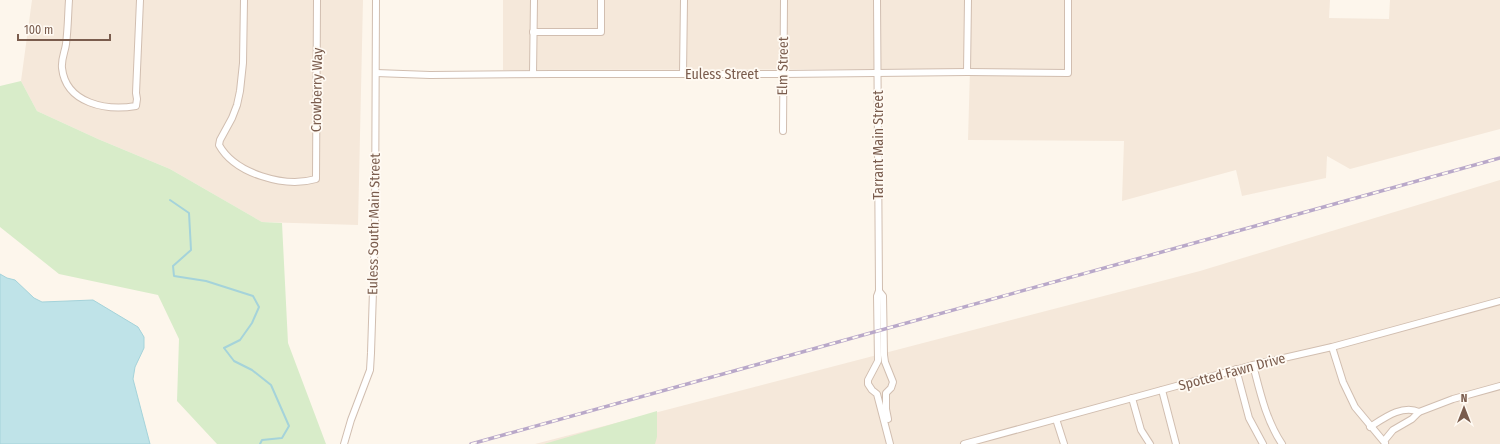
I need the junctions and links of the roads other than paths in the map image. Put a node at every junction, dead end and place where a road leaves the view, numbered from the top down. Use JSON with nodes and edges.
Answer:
{"nodes":[{"id":1,"x":69,"y":0,"type":"edge"},
{"id":2,"x":140,"y":0,"type":"edge"},
{"id":3,"x":244,"y":0,"type":"edge"},
{"id":4,"x":318,"y":0,"type":"edge"},
{"id":5,"x":376,"y":0,"type":"edge"},
{"id":6,"x":534,"y":0,"type":"edge"},
{"id":7,"x":601,"y":0,"type":"edge"},
{"id":8,"x":684,"y":0,"type":"edge"},
{"id":9,"x":784,"y":0,"type":"edge"},
{"id":10,"x":877,"y":0,"type":"edge"},
{"id":11,"x":968,"y":0,"type":"edge"},
{"id":12,"x":1068,"y":0,"type":"edge"},
{"id":13,"x":533,"y":32,"type":"junction"},
{"id":14,"x":967,"y":72,"type":"junction"},
{"id":15,"x":376,"y":73,"type":"junction"},
{"id":16,"x":877,"y":73,"type":"junction"},
{"id":17,"x":533,"y":74,"type":"junction"},
{"id":18,"x":683,"y":74,"type":"junction"},
{"id":19,"x":783,"y":74,"type":"junction"},
{"id":20,"x":783,"y":132,"type":"dead end"},
{"id":21,"x":1500,"y":301,"type":"edge"},
{"id":22,"x":880,"y":330,"type":"junction"},
{"id":23,"x":1332,"y":347,"type":"junction"},
{"id":24,"x":1253,"y":365,"type":"junction"},
{"id":25,"x":1236,"y":369,"type":"junction"},
{"id":26,"x":1500,"y":386,"type":"edge"},
{"id":27,"x":1162,"y":390,"type":"junction"},
{"id":28,"x":886,"y":393,"type":"junction"},
{"id":29,"x":877,"y":394,"type":"junction"},
{"id":30,"x":1132,"y":398,"type":"junction"},
{"id":31,"x":1419,"y":412,"type":"junction"},
{"id":32,"x":1056,"y":419,"type":"junction"},
{"id":33,"x":1370,"y":427,"type":"junction"},
{"id":34,"x":979,"y":442,"type":"edge"},
{"id":35,"x":1385,"y":443,"type":"edge"},
{"id":36,"x":344,"y":444,"type":"edge"},
{"id":37,"x":890,"y":444,"type":"edge"},
{"id":38,"x":894,"y":444,"type":"edge"},
{"id":39,"x":964,"y":444,"type":"edge"},
{"id":40,"x":1064,"y":444,"type":"edge"},
{"id":41,"x":1150,"y":444,"type":"edge"},
{"id":42,"x":1176,"y":444,"type":"edge"},
{"id":43,"x":1263,"y":444,"type":"edge"},
{"id":44,"x":1282,"y":444,"type":"edge"}],
"edges":[{"from":1,"to":2,"type":"street"},
{"from":3,"to":4,"type":"street","name":"Crowberry Way"},
{"from":5,"to":15,"type":"street","name":"Euless South Main Street"},
{"from":6,"to":13,"type":"street"},
{"from":7,"to":13,"type":"street"},
{"from":8,"to":18,"type":"street"},
{"from":9,"to":19,"type":"street","name":"Elm Street"},
{"from":10,"to":16,"type":"street","name":"Tarrant Main Street"},
{"from":11,"to":14,"type":"street"},
{"from":12,"to":14,"type":"street","name":"Euless Street"},
{"from":13,"to":17,"type":"street"},
{"from":14,"to":16,"type":"street","name":"Euless Street"},
{"from":15,"to":17,"type":"street","name":"Euless Street"},
{"from":15,"to":36,"type":"street","name":"Euless South Main Street"},
{"from":16,"to":19,"type":"street","name":"Euless Street"},
{"from":16,"to":22,"type":"street","name":"Tarrant Main Street"},
{"from":17,"to":18,"type":"street","name":"Euless Street"},
{"from":18,"to":19,"type":"street","name":"Euless Street"},
{"from":19,"to":20,"type":"street","name":"Elm Street"},
{"from":21,"to":23,"type":"street","name":"Spotted Fawn Drive"},
{"from":22,"to":28,"type":"street"},
{"from":22,"to":29,"type":"street"},
{"from":23,"to":24,"type":"street","name":"Spotted Fawn Drive"},
{"from":23,"to":33,"type":"street"},
{"from":24,"to":25,"type":"street","name":"Spotted Fawn Drive"},
{"from":24,"to":44,"type":"street"},
{"from":25,"to":27,"type":"street","name":"Spotted Fawn Drive"},
{"from":25,"to":43,"type":"street"},
{"from":26,"to":31,"type":"street"},
{"from":27,"to":30,"type":"street","name":"Spotted Fawn Drive"},
{"from":27,"to":42,"type":"street"},
{"from":28,"to":29,"type":"street"},
{"from":28,"to":38,"type":"street"},
{"from":29,"to":37,"type":"street"},
{"from":30,"to":32,"type":"street","name":"Spotted Fawn Drive"},
{"from":30,"to":41,"type":"street"},
{"from":31,"to":33,"type":"street"},
{"from":31,"to":35,"type":"street"},
{"from":32,"to":34,"type":"street","name":"Spotted Fawn Drive"},
{"from":32,"to":40,"type":"street"},
{"from":33,"to":35,"type":"street"},
{"from":34,"to":39,"type":"street","name":"Spotted Fawn Drive"}]}
